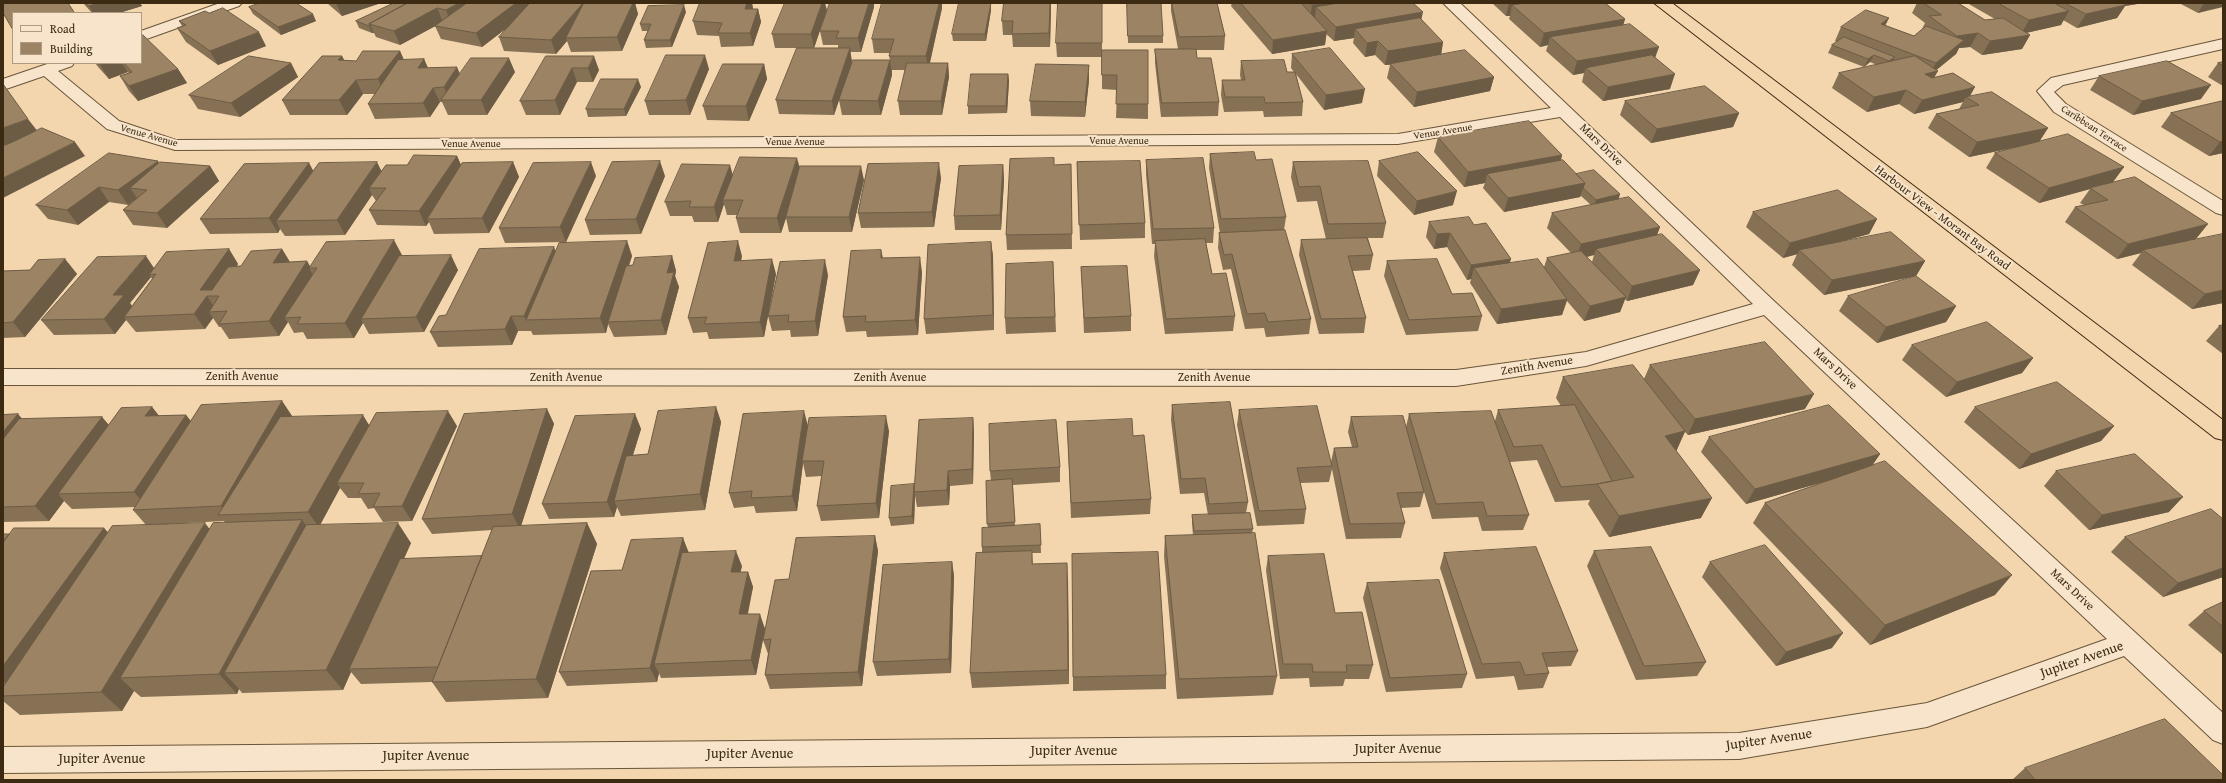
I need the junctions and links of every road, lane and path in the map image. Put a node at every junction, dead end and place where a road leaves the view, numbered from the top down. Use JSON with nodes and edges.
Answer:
{"nodes":[{"id":1,"x":234,"y":3,"type":"edge"},
{"id":2,"x":1451,"y":3,"type":"edge"},
{"id":3,"x":1662,"y":3,"type":"edge"},
{"id":4,"x":142,"y":36,"type":"edge"},
{"id":5,"x":2223,"y":44,"type":"edge"},
{"id":6,"x":63,"y":64,"type":"edge"},
{"id":7,"x":46,"y":70,"type":"junction"},
{"id":8,"x":3,"y":85,"type":"edge"},
{"id":9,"x":1565,"y":111,"type":"junction"},
{"id":10,"x":2223,"y":209,"type":"edge"},
{"id":11,"x":1768,"y":307,"type":"junction"},
{"id":12,"x":3,"y":377,"type":"edge"},
{"id":13,"x":2223,"y":432,"type":"edge"},
{"id":14,"x":2129,"y":643,"type":"junction"},
{"id":15,"x":2223,"y":731,"type":"edge"},
{"id":16,"x":3,"y":760,"type":"edge"}],
"edges":[{"from":1,"to":4,"type":"street"},
{"from":2,"to":9,"type":"street","name":"Mars Drive"},
{"from":3,"to":13,"type":"highway","name":"Harbour View - Morant Bay Road"},
{"from":5,"to":10,"type":"street","name":"Caribbean Terrace"},
{"from":6,"to":7,"type":"street"},
{"from":7,"to":8,"type":"street"},
{"from":7,"to":9,"type":"street","name":"Venue Avenue"},
{"from":9,"to":11,"type":"street","name":"Mars Drive"},
{"from":11,"to":12,"type":"street","name":"Zenith Avenue"},
{"from":11,"to":14,"type":"street","name":"Mars Drive"},
{"from":14,"to":15,"type":"street","name":"Mars Drive"},
{"from":14,"to":16,"type":"street","name":"Jupiter Avenue"}]}
